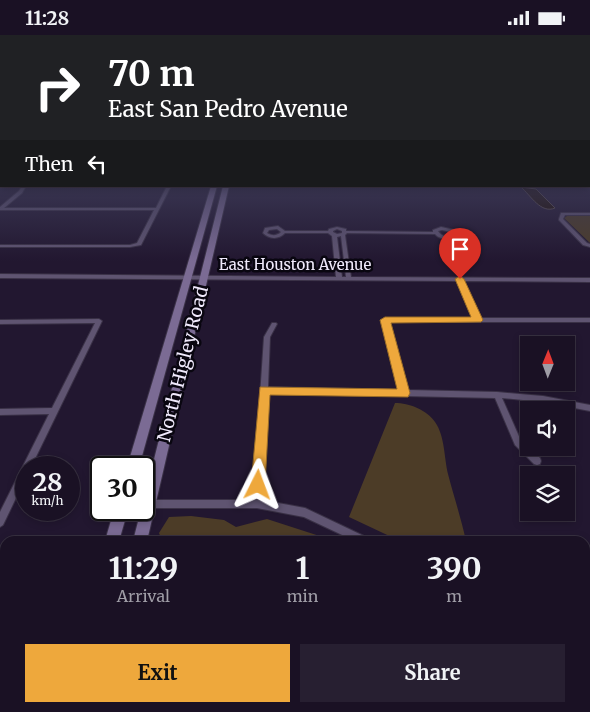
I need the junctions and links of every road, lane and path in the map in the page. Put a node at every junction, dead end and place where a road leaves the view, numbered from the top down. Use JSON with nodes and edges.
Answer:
{"nodes":[{"id":1,"x":13,"y":198,"type":"edge"},
{"id":2,"x":163,"y":198,"type":"edge"},
{"id":3,"x":211,"y":198,"type":"edge"},
{"id":4,"x":223,"y":198,"type":"edge"},
{"id":5,"x":0,"y":209,"type":"edge"},
{"id":6,"x":157,"y":209,"type":"junction"},
{"id":7,"x":590,"y":214,"type":"edge"},
{"id":8,"x":284,"y":231,"type":"dead end"},
{"id":9,"x":436,"y":233,"type":"dead end"},
{"id":10,"x":332,"y":234,"type":"junction"},
{"id":11,"x":345,"y":234,"type":"junction"},
{"id":12,"x":0,"y":246,"type":"edge"},
{"id":13,"x":590,"y":246,"type":"edge"},
{"id":14,"x":0,"y":276,"type":"edge"},
{"id":15,"x":188,"y":277,"type":"junction"},
{"id":16,"x":204,"y":277,"type":"junction"},
{"id":17,"x":339,"y":278,"type":"junction"},
{"id":18,"x":349,"y":278,"type":"junction"},
{"id":19,"x":460,"y":279,"type":"junction"},
{"id":20,"x":590,"y":280,"type":"edge"},
{"id":21,"x":478,"y":320,"type":"junction"},
{"id":22,"x":590,"y":320,"type":"edge"},
{"id":23,"x":0,"y":322,"type":"edge"},
{"id":24,"x":274,"y":324,"type":"dead end"},
{"id":25,"x":264,"y":391,"type":"junction"},
{"id":26,"x":404,"y":393,"type":"junction"},
{"id":27,"x":497,"y":395,"type":"junction"},
{"id":28,"x":590,"y":408,"type":"edge"},
{"id":29,"x":54,"y":411,"type":"junction"},
{"id":30,"x":0,"y":412,"type":"edge"},
{"id":31,"x":33,"y":456,"type":"edge"},
{"id":32,"x":136,"y":456,"type":"edge"},
{"id":33,"x":537,"y":461,"type":"dead end"},
{"id":34,"x":155,"y":469,"type":"edge"},
{"id":35,"x":15,"y":492,"type":"edge"},
{"id":36,"x":155,"y":504,"type":"edge"},
{"id":37,"x":257,"y":504,"type":"junction"},
{"id":38,"x":118,"y":521,"type":"edge"},
{"id":39,"x":143,"y":521,"type":"edge"},
{"id":40,"x":0,"y":522,"type":"edge"},
{"id":41,"x":113,"y":536,"type":"edge"},
{"id":42,"x":141,"y":536,"type":"edge"},
{"id":43,"x":354,"y":536,"type":"edge"}],
"edges":[{"from":1,"to":5,"type":"street"},
{"from":2,"to":6,"type":"street"},
{"from":3,"to":15,"type":"main road","name":"North Higley Road"},
{"from":4,"to":16,"type":"main road","name":"North Higley Road"},
{"from":5,"to":6,"type":"street"},
{"from":6,"to":12,"type":"street"},
{"from":7,"to":13,"type":"street"},
{"from":8,"to":10,"type":"street"},
{"from":9,"to":11,"type":"street"},
{"from":10,"to":11,"type":"street"},
{"from":10,"to":17,"type":"street"},
{"from":11,"to":18,"type":"street"},
{"from":14,"to":15,"type":"street","name":"East Houston Avenue"},
{"from":15,"to":16,"type":"street","name":"East Houston Avenue"},
{"from":15,"to":32,"type":"main road","name":"North Higley Road"},
{"from":16,"to":17,"type":"street","name":"East Houston Avenue"},
{"from":16,"to":34,"type":"main road","name":"North Higley Road"},
{"from":17,"to":18,"type":"street","name":"East Houston Avenue"},
{"from":18,"to":19,"type":"street","name":"East Houston Avenue"},
{"from":19,"to":20,"type":"street","name":"East Houston Avenue"},
{"from":19,"to":21,"type":"street"},
{"from":21,"to":22,"type":"street"},
{"from":21,"to":26,"type":"street"},
{"from":23,"to":29,"type":"street"},
{"from":24,"to":25,"type":"street"},
{"from":25,"to":26,"type":"street"},
{"from":25,"to":37,"type":"street"},
{"from":26,"to":27,"type":"street"},
{"from":27,"to":28,"type":"street"},
{"from":27,"to":33,"type":"street"},
{"from":29,"to":30,"type":"street"},
{"from":29,"to":31,"type":"street"},
{"from":35,"to":40,"type":"street"},
{"from":36,"to":37,"type":"street"},
{"from":37,"to":43,"type":"street"},
{"from":38,"to":41,"type":"main road"},
{"from":39,"to":42,"type":"main road","name":"North Higley Road"}]}
